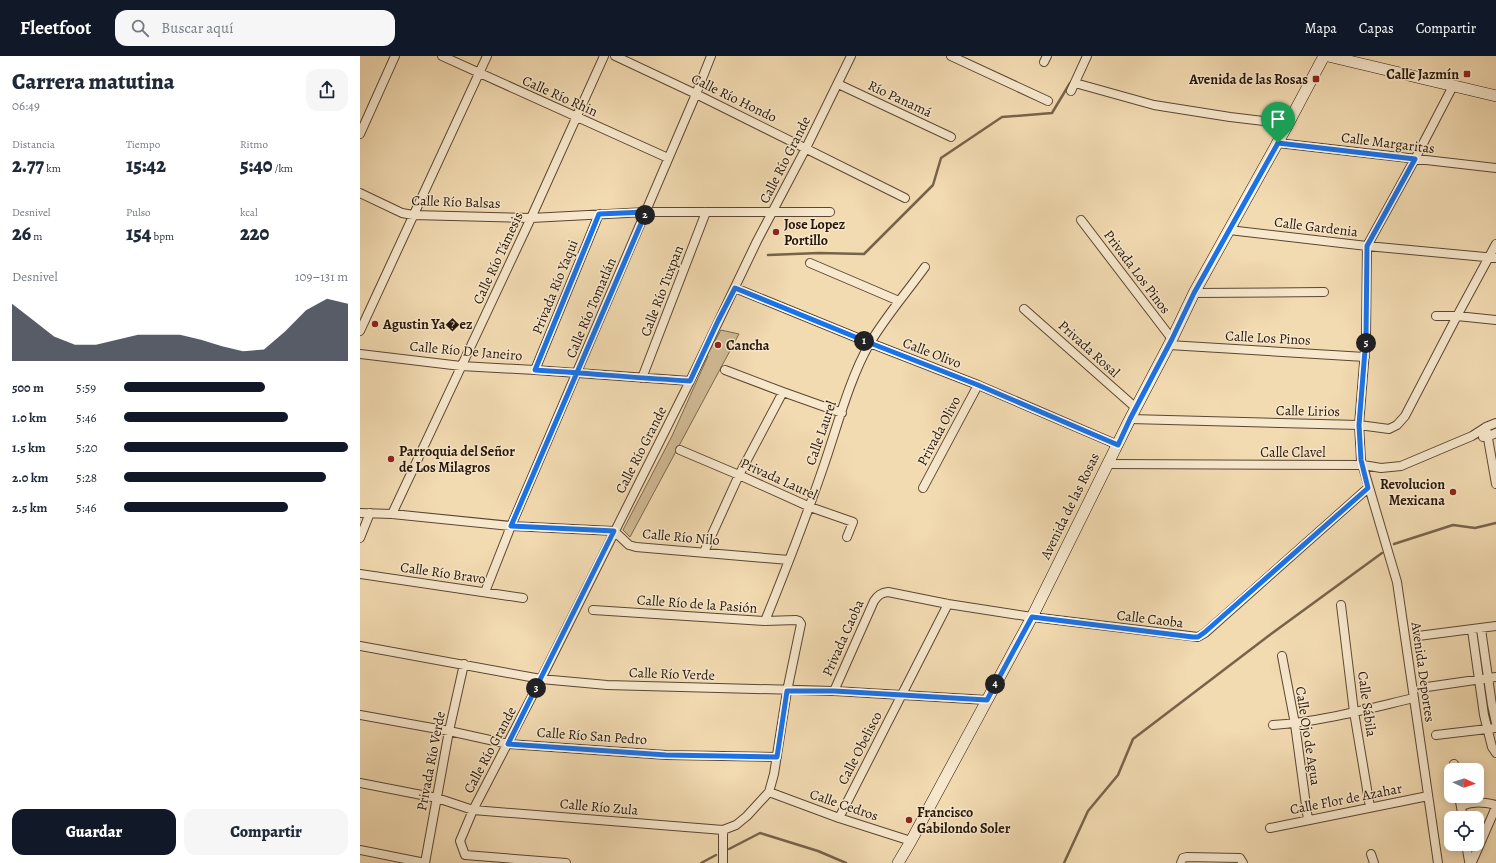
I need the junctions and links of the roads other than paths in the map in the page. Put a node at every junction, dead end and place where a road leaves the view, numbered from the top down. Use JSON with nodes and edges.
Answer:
{"nodes":[{"id":1,"x":395,"y":56,"type":"edge"},
{"id":2,"x":442,"y":56,"type":"edge"},
{"id":3,"x":487,"y":56,"type":"edge"},
{"id":4,"x":604,"y":56,"type":"edge"},
{"id":5,"x":615,"y":56,"type":"edge"},
{"id":6,"x":711,"y":56,"type":"edge"},
{"id":7,"x":851,"y":56,"type":"edge"},
{"id":8,"x":951,"y":56,"type":"edge"},
{"id":9,"x":1087,"y":56,"type":"edge"},
{"id":10,"x":1324,"y":56,"type":"edge"},
{"id":11,"x":1328,"y":56,"type":"edge"},
{"id":12,"x":478,"y":73,"type":"junction"},
{"id":13,"x":1075,"y":83,"type":"junction"},
{"id":14,"x":838,"y":84,"type":"junction"},
{"id":15,"x":1453,"y":86,"type":"junction"},
{"id":16,"x":1071,"y":91,"type":"dead end"},
{"id":17,"x":696,"y":94,"type":"junction"},
{"id":18,"x":1496,"y":96,"type":"edge"},
{"id":19,"x":1048,"y":101,"type":"dead end"},
{"id":20,"x":576,"y":117,"type":"junction"},
{"id":21,"x":1288,"y":124,"type":"junction"},
{"id":22,"x":360,"y":134,"type":"edge"},
{"id":23,"x":952,"y":137,"type":"dead end"},
{"id":24,"x":1278,"y":143,"type":"junction"},
{"id":25,"x":806,"y":148,"type":"junction"},
{"id":26,"x":668,"y":158,"type":"junction"},
{"id":27,"x":1415,"y":159,"type":"junction"},
{"id":28,"x":1496,"y":168,"type":"edge"},
{"id":29,"x":360,"y":193,"type":"edge"},
{"id":30,"x":905,"y":198,"type":"dead end"},
{"id":31,"x":646,"y":212,"type":"junction"},
{"id":32,"x":706,"y":212,"type":"junction"},
{"id":33,"x":830,"y":212,"type":"dead end"},
{"id":34,"x":772,"y":213,"type":"junction"},
{"id":35,"x":599,"y":214,"type":"junction"},
{"id":36,"x":413,"y":215,"type":"junction"},
{"id":37,"x":532,"y":218,"type":"junction"},
{"id":38,"x":1081,"y":220,"type":"dead end"},
{"id":39,"x":1229,"y":230,"type":"junction"},
{"id":40,"x":1496,"y":244,"type":"edge"},
{"id":41,"x":1367,"y":246,"type":"junction"},
{"id":42,"x":1493,"y":257,"type":"edge"},
{"id":43,"x":810,"y":263,"type":"dead end"},
{"id":44,"x":925,"y":267,"type":"dead end"},
{"id":45,"x":735,"y":288,"type":"junction"},
{"id":46,"x":1324,"y":292,"type":"dead end"},
{"id":47,"x":1194,"y":293,"type":"junction"},
{"id":48,"x":899,"y":301,"type":"junction"},
{"id":49,"x":1024,"y":309,"type":"dead end"},
{"id":50,"x":1436,"y":316,"type":"dead end"},
{"id":51,"x":1457,"y":316,"type":"junction"},
{"id":52,"x":1496,"y":320,"type":"edge"},
{"id":53,"x":360,"y":331,"type":"edge"},
{"id":54,"x":1171,"y":342,"type":"junction"},
{"id":55,"x":870,"y":343,"type":"junction"},
{"id":56,"x":360,"y":354,"type":"edge"},
{"id":57,"x":1365,"y":357,"type":"junction"},
{"id":58,"x":461,"y":366,"type":"junction"},
{"id":59,"x":535,"y":370,"type":"junction"},
{"id":60,"x":725,"y":370,"type":"dead end"},
{"id":61,"x":577,"y":372,"type":"junction"},
{"id":62,"x":642,"y":378,"type":"junction"},
{"id":63,"x":690,"y":381,"type":"junction"},
{"id":64,"x":978,"y":385,"type":"junction"},
{"id":65,"x":783,"y":392,"type":"junction"},
{"id":66,"x":1136,"y":408,"type":"junction"},
{"id":67,"x":842,"y":412,"type":"junction"},
{"id":68,"x":1130,"y":419,"type":"junction"},
{"id":69,"x":1496,"y":423,"type":"edge"},
{"id":70,"x":1359,"y":425,"type":"junction"},
{"id":71,"x":1486,"y":427,"type":"junction"},
{"id":72,"x":1496,"y":433,"type":"edge"},
{"id":73,"x":1472,"y":436,"type":"junction"},
{"id":74,"x":1487,"y":437,"type":"junction"},
{"id":75,"x":1118,"y":445,"type":"junction"},
{"id":76,"x":680,"y":450,"type":"dead end"},
{"id":77,"x":1108,"y":464,"type":"junction"},
{"id":78,"x":1363,"y":465,"type":"junction"},
{"id":79,"x":739,"y":475,"type":"junction"},
{"id":80,"x":1496,"y":484,"type":"edge"},
{"id":81,"x":923,"y":488,"type":"dead end"},
{"id":82,"x":1368,"y":488,"type":"junction"},
{"id":83,"x":810,"y":507,"type":"junction"},
{"id":84,"x":360,"y":512,"type":"edge"},
{"id":85,"x":370,"y":513,"type":"junction"},
{"id":86,"x":392,"y":514,"type":"junction"},
{"id":87,"x":511,"y":526,"type":"junction"},
{"id":88,"x":614,"y":531,"type":"junction"},
{"id":89,"x":847,"y":537,"type":"dead end"},
{"id":90,"x":360,"y":538,"type":"edge"},
{"id":91,"x":704,"y":552,"type":"junction"},
{"id":92,"x":789,"y":560,"type":"junction"},
{"id":93,"x":360,"y":574,"type":"edge"},
{"id":94,"x":485,"y":592,"type":"junction"},
{"id":95,"x":877,"y":596,"type":"joint"},
{"id":96,"x":523,"y":598,"type":"dead end"},
{"id":97,"x":948,"y":604,"type":"junction"},
{"id":98,"x":1341,"y":605,"type":"dead end"},
{"id":99,"x":593,"y":610,"type":"dead end"},
{"id":100,"x":1032,"y":617,"type":"junction"},
{"id":101,"x":765,"y":621,"type":"junction"},
{"id":102,"x":1496,"y":626,"type":"edge"},
{"id":103,"x":1481,"y":628,"type":"junction"},
{"id":104,"x":1472,"y":630,"type":"junction"},
{"id":105,"x":1418,"y":636,"type":"dead end"},
{"id":106,"x":360,"y":646,"type":"edge"},
{"id":107,"x":1282,"y":656,"type":"dead end"},
{"id":108,"x":464,"y":664,"type":"junction"},
{"id":109,"x":1492,"y":678,"type":"edge"},
{"id":110,"x":540,"y":679,"type":"junction"},
{"id":111,"x":1480,"y":680,"type":"junction"},
{"id":112,"x":1427,"y":687,"type":"dead end"},
{"id":113,"x":787,"y":691,"type":"junction"},
{"id":114,"x":834,"y":691,"type":"junction"},
{"id":115,"x":902,"y":695,"type":"junction"},
{"id":116,"x":1414,"y":698,"type":"junction"},
{"id":117,"x":987,"y":700,"type":"junction"},
{"id":118,"x":1354,"y":712,"type":"junction"},
{"id":119,"x":360,"y":715,"type":"edge"},
{"id":120,"x":1496,"y":723,"type":"edge"},
{"id":121,"x":1294,"y":724,"type":"junction"},
{"id":122,"x":1272,"y":725,"type":"dead end"},
{"id":123,"x":1496,"y":728,"type":"edge"},
{"id":124,"x":1487,"y":729,"type":"junction"},
{"id":125,"x":449,"y":731,"type":"junction"},
{"id":126,"x":1436,"y":735,"type":"dead end"},
{"id":127,"x":508,"y":744,"type":"junction"},
{"id":128,"x":1496,"y":753,"type":"edge"},
{"id":129,"x":777,"y":757,"type":"junction"},
{"id":130,"x":360,"y":783,"type":"edge"},
{"id":131,"x":769,"y":792,"type":"junction"},
{"id":132,"x":1428,"y":796,"type":"junction"},
{"id":133,"x":436,"y":798,"type":"junction"},
{"id":134,"x":1460,"y":803,"type":"edge"},
{"id":135,"x":1461,"y":806,"type":"junction"},
{"id":136,"x":1496,"y":806,"type":"edge"},
{"id":137,"x":1370,"y":807,"type":"junction"},
{"id":138,"x":473,"y":810,"type":"junction"},
{"id":139,"x":1462,"y":811,"type":"edge"},
{"id":140,"x":839,"y":818,"type":"junction"},
{"id":141,"x":1308,"y":820,"type":"junction"},
{"id":142,"x":1270,"y":828,"type":"dead end"},
{"id":143,"x":723,"y":830,"type":"junction"},
{"id":144,"x":1484,"y":834,"type":"edge"},
{"id":145,"x":911,"y":841,"type":"junction"},
{"id":146,"x":360,"y":850,"type":"edge"},
{"id":147,"x":1467,"y":851,"type":"edge"},
{"id":148,"x":1477,"y":851,"type":"edge"},
{"id":149,"x":1371,"y":854,"type":"dead end"},
{"id":150,"x":1182,"y":861,"type":"edge"},
{"id":151,"x":425,"y":863,"type":"edge"},
{"id":152,"x":566,"y":863,"type":"edge"},
{"id":153,"x":723,"y":863,"type":"edge"},
{"id":154,"x":898,"y":863,"type":"edge"},
{"id":155,"x":1243,"y":863,"type":"edge"},
{"id":156,"x":1374,"y":863,"type":"edge"},
{"id":157,"x":1438,"y":863,"type":"edge"}],
"edges":[{"from":1,"to":22,"type":"street"},
{"from":2,"to":12,"type":"street","name":"Calle Río Rhin"},
{"from":3,"to":12,"type":"street"},
{"from":4,"to":20,"type":"street","name":"Calle Río Támesis"},
{"from":5,"to":17,"type":"street","name":"Calle Río Hondo"},
{"from":6,"to":17,"type":"street","name":"Calle Río Tomatlán"},
{"from":7,"to":14,"type":"street","name":"Calle Río Grande"},
{"from":8,"to":19,"type":"street"},
{"from":9,"to":13,"type":"street"},
{"from":10,"to":21,"type":"street","name":"Avenida de las Rosas"},
{"from":11,"to":15,"type":"street"},
{"from":12,"to":20,"type":"street","name":"Calle Río Rhin"},
{"from":12,"to":36,"type":"street"},
{"from":13,"to":16,"type":"street"},
{"from":13,"to":21,"type":"street"},
{"from":14,"to":23,"type":"street","name":"Río Panamá"},
{"from":14,"to":25,"type":"street","name":"Calle Río Grande"},
{"from":15,"to":18,"type":"street"},
{"from":15,"to":27,"type":"street"},
{"from":17,"to":25,"type":"street","name":"Calle Río Hondo"},
{"from":17,"to":26,"type":"street","name":"Calle Río Tomatlán"},
{"from":20,"to":26,"type":"street","name":"Calle Río Rhin"},
{"from":20,"to":37,"type":"street","name":"Calle Río Támesis"},
{"from":21,"to":24,"type":"street","name":"Avenida de las Rosas"},
{"from":24,"to":27,"type":"street","name":"Calle Margaritas"},
{"from":24,"to":39,"type":"street","name":"Avenida de las Rosas"},
{"from":25,"to":30,"type":"street","name":"Calle Río Hondo"},
{"from":25,"to":34,"type":"street","name":"Calle Río Grande"},
{"from":26,"to":31,"type":"street","name":"Calle Río Tomatlán"},
{"from":27,"to":28,"type":"street","name":"Calle Margaritas"},
{"from":27,"to":41,"type":"street"},
{"from":29,"to":36,"type":"street","name":"Calle Río Balsas"},
{"from":31,"to":32,"type":"street","name":"Calle Río Balsas"},
{"from":31,"to":35,"type":"street","name":"Calle Río Balsas"},
{"from":31,"to":61,"type":"street","name":"Calle Río Tomatlán"},
{"from":32,"to":34,"type":"street","name":"Calle Río Balsas"},
{"from":32,"to":62,"type":"street","name":"Calle Río Tuxpan"},
{"from":33,"to":34,"type":"street","name":"Calle Río Balsas"},
{"from":34,"to":45,"type":"street","name":"Calle Río Grande"},
{"from":35,"to":37,"type":"street","name":"Calle Río Balsas"},
{"from":35,"to":59,"type":"street","name":"Privada Río Yaqui"},
{"from":36,"to":37,"type":"street","name":"Calle Río Balsas"},
{"from":36,"to":53,"type":"street"},
{"from":37,"to":58,"type":"street","name":"Calle Río Támesis"},
{"from":38,"to":54,"type":"street","name":"Privada Los Pinos"},
{"from":39,"to":41,"type":"street","name":"Calle Gardenia"},
{"from":39,"to":47,"type":"street","name":"Avenida de las Rosas"},
{"from":40,"to":42,"type":"street","name":"Calle Lirios"},
{"from":41,"to":42,"type":"street","name":"Calle Gardenia"},
{"from":41,"to":57,"type":"street"},
{"from":42,"to":51,"type":"street","name":"Calle Lirios"},
{"from":43,"to":48,"type":"street"},
{"from":44,"to":48,"type":"street","name":"Calle Laurel"},
{"from":45,"to":55,"type":"street","name":"Calle Olivo"},
{"from":45,"to":63,"type":"street","name":"Calle Río Grande"},
{"from":46,"to":47,"type":"street"},
{"from":47,"to":54,"type":"street","name":"Avenida de las Rosas"},
{"from":48,"to":55,"type":"street","name":"Calle Laurel"},
{"from":49,"to":66,"type":"street","name":"Privada Rosal"},
{"from":50,"to":51,"type":"street"},
{"from":51,"to":52,"type":"street"},
{"from":51,"to":70,"type":"street","name":"Calle Lirios"},
{"from":54,"to":57,"type":"street","name":"Calle Los Pinos"},
{"from":54,"to":66,"type":"street","name":"Avenida de las Rosas"},
{"from":55,"to":64,"type":"street","name":"Calle Olivo"},
{"from":55,"to":67,"type":"street","name":"Calle Laurel"},
{"from":56,"to":58,"type":"street","name":"Calle Río De Janeiro"},
{"from":57,"to":70,"type":"street"},
{"from":58,"to":59,"type":"street","name":"Calle Río De Janeiro"},
{"from":58,"to":86,"type":"street","name":"Calle Río Támesis"},
{"from":59,"to":61,"type":"street","name":"Calle Río De Janeiro"},
{"from":60,"to":65,"type":"street"},
{"from":61,"to":62,"type":"street","name":"Calle Río De Janeiro"},
{"from":61,"to":87,"type":"street","name":"Calle Río Tomatlán"},
{"from":62,"to":63,"type":"street","name":"Calle Río De Janeiro"},
{"from":63,"to":88,"type":"street","name":"Calle Río Grande"},
{"from":64,"to":75,"type":"street","name":"Calle Olivo"},
{"from":64,"to":81,"type":"street","name":"Privada Olivo"},
{"from":65,"to":67,"type":"street"},
{"from":65,"to":79,"type":"street"},
{"from":66,"to":68,"type":"street","name":"Avenida de las Rosas"},
{"from":67,"to":83,"type":"street","name":"Calle Laurel"},
{"from":68,"to":70,"type":"street","name":"Calle Lirios"},
{"from":68,"to":75,"type":"street","name":"Avenida de las Rosas"},
{"from":69,"to":71,"type":"street","name":"Calle Clavel"},
{"from":70,"to":78,"type":"street"},
{"from":71,"to":73,"type":"street","name":"Calle Clavel"},
{"from":71,"to":74,"type":"street"},
{"from":72,"to":74,"type":"street","name":"Calle Clavel"},
{"from":73,"to":74,"type":"street","name":"Calle Clavel"},
{"from":73,"to":78,"type":"street","name":"Calle Clavel"},
{"from":74,"to":80,"type":"street"},
{"from":75,"to":77,"type":"street","name":"Avenida de las Rosas"},
{"from":76,"to":79,"type":"street","name":"Privada Laurel"},
{"from":77,"to":78,"type":"street","name":"Calle Clavel"},
{"from":77,"to":100,"type":"street","name":"Avenida de las Rosas"},
{"from":78,"to":82,"type":"street"},
{"from":79,"to":83,"type":"street","name":"Privada Laurel"},
{"from":79,"to":91,"type":"street"},
{"from":82,"to":100,"type":"street","name":"Calle Caoba"},
{"from":82,"to":116,"type":"street","name":"Avenida Deportes"},
{"from":83,"to":89,"type":"street","name":"Privada Laurel"},
{"from":83,"to":92,"type":"street","name":"Calle Laurel"},
{"from":84,"to":85,"type":"street"},
{"from":85,"to":86,"type":"street"},
{"from":85,"to":90,"type":"street"},
{"from":86,"to":87,"type":"street"},
{"from":87,"to":88,"type":"street"},
{"from":87,"to":94,"type":"street","name":"Calle Río Tomatlán"},
{"from":88,"to":91,"type":"street","name":"Calle Río Nilo"},
{"from":88,"to":110,"type":"street","name":"Calle Río Grande"},
{"from":91,"to":92,"type":"street","name":"Calle Río Nilo"},
{"from":92,"to":101,"type":"street","name":"Calle Laurel"},
{"from":93,"to":94,"type":"street","name":"Calle Río Bravo"},
{"from":94,"to":96,"type":"street","name":"Calle Río Bravo"},
{"from":95,"to":97,"type":"street","name":"Calle Caoba"},
{"from":95,"to":114,"type":"street","name":"Privada Caoba"},
{"from":97,"to":100,"type":"street","name":"Calle Caoba"},
{"from":97,"to":115,"type":"street","name":"Calle Obelisco"},
{"from":98,"to":118,"type":"street","name":"Calle Sábila"},
{"from":99,"to":101,"type":"street","name":"Calle Río de la Pasión"},
{"from":100,"to":117,"type":"street","name":"Avenida de las Rosas"},
{"from":101,"to":113,"type":"street","name":"Calle Río de la Pasión"},
{"from":102,"to":103,"type":"street"},
{"from":103,"to":104,"type":"street"},
{"from":103,"to":109,"type":"street"},
{"from":104,"to":105,"type":"street"},
{"from":104,"to":111,"type":"street"},
{"from":106,"to":108,"type":"street","name":"Calle Río Verde"},
{"from":107,"to":121,"type":"street","name":"Calle Ojo de Agua"},
{"from":108,"to":110,"type":"street","name":"Calle Río Verde"},
{"from":108,"to":125,"type":"street","name":"Privada Río Verde"},
{"from":109,"to":111,"type":"street"},
{"from":109,"to":120,"type":"street"},
{"from":110,"to":113,"type":"street","name":"Calle Río Verde"},
{"from":110,"to":127,"type":"street","name":"Calle Río Grande"},
{"from":111,"to":112,"type":"street"},
{"from":111,"to":124,"type":"street"},
{"from":113,"to":114,"type":"street","name":"Calle Río Verde"},
{"from":113,"to":129,"type":"street"},
{"from":114,"to":115,"type":"street","name":"Calle Río Verde"},
{"from":115,"to":117,"type":"street","name":"Calle Río Verde"},
{"from":115,"to":140,"type":"street","name":"Calle Obelisco"},
{"from":116,"to":118,"type":"street"},
{"from":116,"to":132,"type":"street","name":"Avenida Deportes"},
{"from":117,"to":145,"type":"street","name":"Avenida de las Rosas"},
{"from":118,"to":121,"type":"street"},
{"from":118,"to":137,"type":"street","name":"Calle Sábila"},
{"from":119,"to":125,"type":"street","name":"Calle Río San Pedro"},
{"from":121,"to":122,"type":"street"},
{"from":121,"to":141,"type":"street","name":"Calle Ojo de Agua"},
{"from":123,"to":124,"type":"street"},
{"from":124,"to":126,"type":"street"},
{"from":124,"to":128,"type":"street"},
{"from":125,"to":127,"type":"street","name":"Calle Río San Pedro"},
{"from":125,"to":133,"type":"street","name":"Privada Río Verde"},
{"from":127,"to":129,"type":"street","name":"Calle Río San Pedro"},
{"from":127,"to":138,"type":"street","name":"Calle Río Grande"},
{"from":129,"to":131,"type":"street"},
{"from":130,"to":133,"type":"street","name":"Calle Río Zula"},
{"from":131,"to":140,"type":"street","name":"Calle Cedros"},
{"from":131,"to":143,"type":"street"},
{"from":132,"to":137,"type":"street","name":"Calle Flor de Azahar"},
{"from":132,"to":157,"type":"street","name":"Avenida Deportes"},
{"from":133,"to":138,"type":"street","name":"Calle Río Zula"},
{"from":133,"to":151,"type":"street","name":"Privada Río Verde"},
{"from":134,"to":135,"type":"street"},
{"from":135,"to":136,"type":"street"},
{"from":135,"to":139,"type":"street"},
{"from":136,"to":144,"type":"street"},
{"from":137,"to":141,"type":"street","name":"Calle Flor de Azahar"},
{"from":138,"to":143,"type":"street","name":"Calle Río Zula"},
{"from":138,"to":152,"type":"street","name":"Calle Río Grande"},
{"from":140,"to":145,"type":"street","name":"Calle Cedros"},
{"from":141,"to":142,"type":"street","name":"Calle Flor de Azahar"},
{"from":143,"to":153,"type":"street"},
{"from":145,"to":154,"type":"street","name":"Avenida de las Rosas"},
{"from":146,"to":151,"type":"street"},
{"from":147,"to":148,"type":"street"},
{"from":149,"to":156,"type":"street"},
{"from":150,"to":155,"type":"street"}]}
